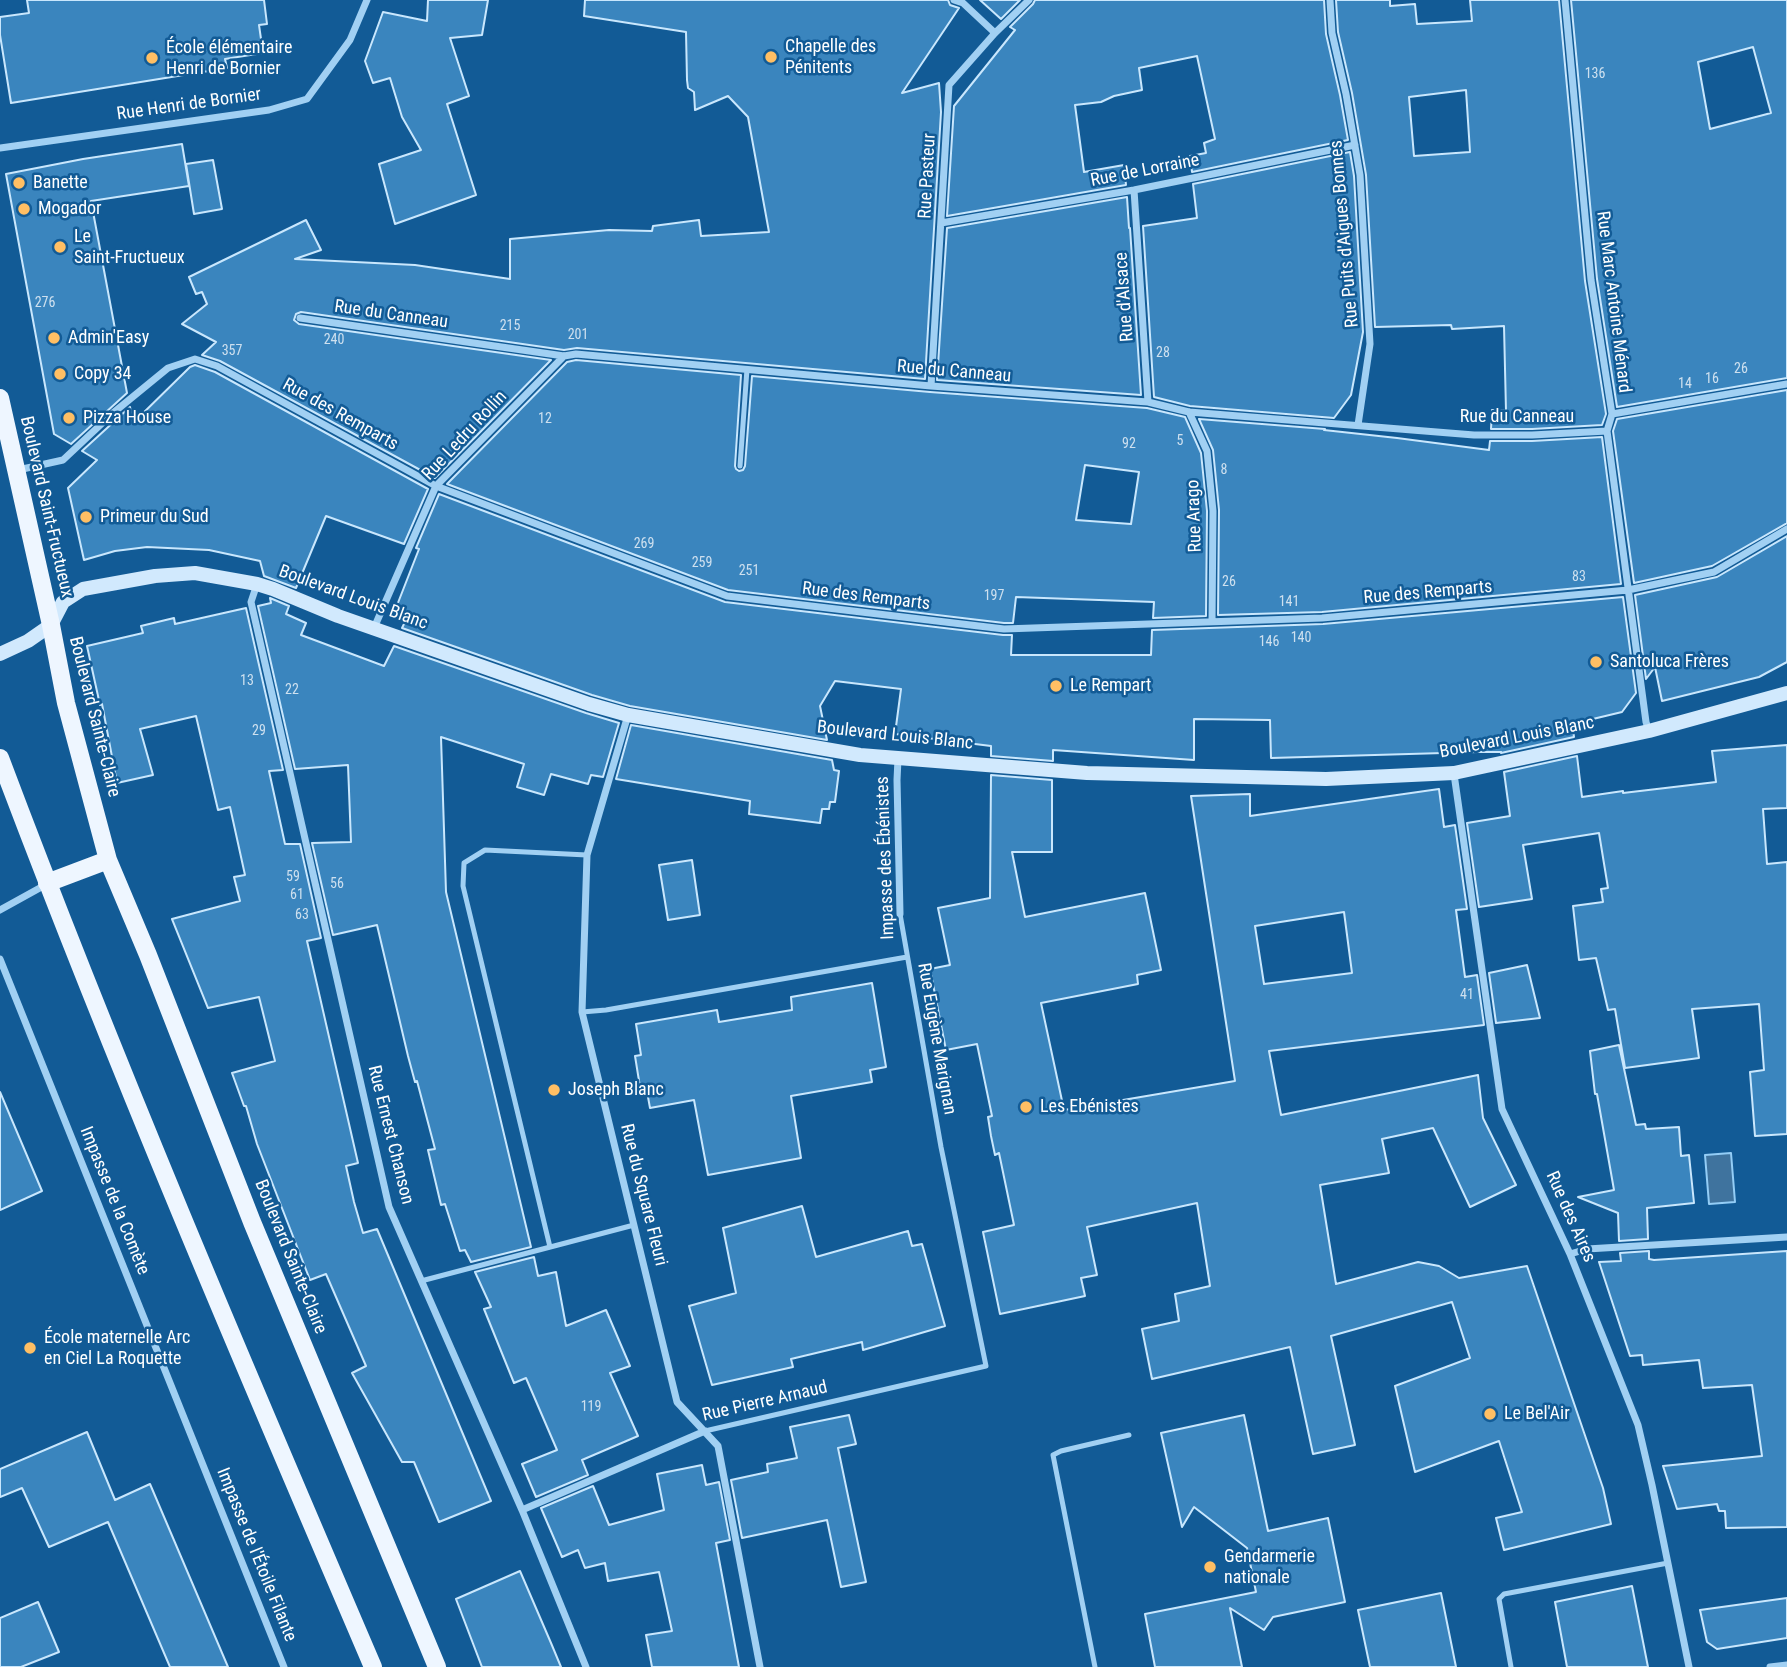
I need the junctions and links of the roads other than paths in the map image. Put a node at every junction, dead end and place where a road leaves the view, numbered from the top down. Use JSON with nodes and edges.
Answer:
{"nodes":[{"id":1,"x":367,"y":0,"type":"edge"},
{"id":2,"x":954,"y":0,"type":"edge"},
{"id":3,"x":1028,"y":0,"type":"edge"},
{"id":4,"x":1330,"y":0,"type":"edge"},
{"id":5,"x":1565,"y":0,"type":"edge"},
{"id":6,"x":995,"y":33,"type":"junction"},
{"id":7,"x":1355,"y":145,"type":"junction"},
{"id":8,"x":0,"y":148,"type":"edge"},
{"id":9,"x":1134,"y":190,"type":"junction"},
{"id":10,"x":940,"y":223,"type":"junction"},
{"id":11,"x":300,"y":318,"type":"dead end"},
{"id":12,"x":564,"y":356,"type":"junction"},
{"id":13,"x":747,"y":369,"type":"junction"},
{"id":14,"x":1787,"y":384,"type":"edge"},
{"id":15,"x":931,"y":386,"type":"junction"},
{"id":16,"x":0,"y":398,"type":"edge"},
{"id":17,"x":1148,"y":402,"type":"junction"},
{"id":18,"x":1189,"y":412,"type":"junction"},
{"id":19,"x":1612,"y":414,"type":"junction"},
{"id":20,"x":1358,"y":425,"type":"junction"},
{"id":21,"x":1607,"y":431,"type":"junction"},
{"id":22,"x":740,"y":466,"type":"dead end"},
{"id":23,"x":15,"y":470,"type":"junction"},
{"id":24,"x":436,"y":485,"type":"junction"},
{"id":25,"x":1787,"y":529,"type":"edge"},
{"id":26,"x":257,"y":584,"type":"junction"},
{"id":27,"x":1628,"y":590,"type":"junction"},
{"id":28,"x":1212,"y":622,"type":"junction"},
{"id":29,"x":51,"y":625,"type":"junction"},
{"id":30,"x":374,"y":628,"type":"junction"},
{"id":31,"x":0,"y":654,"type":"edge"},
{"id":32,"x":1787,"y":693,"type":"edge"},
{"id":33,"x":628,"y":715,"type":"junction"},
{"id":34,"x":1649,"y":731,"type":"junction"},
{"id":35,"x":0,"y":758,"type":"edge"},
{"id":36,"x":898,"y":758,"type":"junction"},
{"id":37,"x":1454,"y":773,"type":"junction"},
{"id":38,"x":587,"y":855,"type":"junction"},
{"id":39,"x":108,"y":860,"type":"junction"},
{"id":40,"x":47,"y":883,"type":"junction"},
{"id":41,"x":0,"y":910,"type":"edge"},
{"id":42,"x":900,"y":914,"type":"joint"},
{"id":43,"x":907,"y":957,"type":"junction"},
{"id":44,"x":0,"y":959,"type":"edge"},
{"id":45,"x":582,"y":1012,"type":"junction"},
{"id":46,"x":634,"y":1225,"type":"junction"},
{"id":47,"x":1787,"y":1237,"type":"edge"},
{"id":48,"x":550,"y":1247,"type":"junction"},
{"id":49,"x":1570,"y":1254,"type":"junction"},
{"id":50,"x":421,"y":1281,"type":"junction"},
{"id":51,"x":986,"y":1366,"type":"joint"},
{"id":52,"x":705,"y":1431,"type":"junction"},
{"id":53,"x":1129,"y":1434,"type":"dead end"},
{"id":54,"x":199,"y":1455,"type":"joint"},
{"id":55,"x":522,"y":1510,"type":"junction"},
{"id":56,"x":1668,"y":1563,"type":"junction"},
{"id":57,"x":1787,"y":1665,"type":"edge"},
{"id":58,"x":284,"y":1667,"type":"edge"},
{"id":59,"x":373,"y":1667,"type":"edge"},
{"id":60,"x":437,"y":1667,"type":"edge"},
{"id":61,"x":586,"y":1667,"type":"edge"},
{"id":62,"x":760,"y":1667,"type":"edge"},
{"id":63,"x":1095,"y":1667,"type":"edge"},
{"id":64,"x":1511,"y":1667,"type":"edge"},
{"id":65,"x":1689,"y":1667,"type":"edge"},
{"id":66,"x":1770,"y":1667,"type":"edge"}],
"edges":[{"from":1,"to":8,"type":"street","name":"Rue Henri de Bornier"},
{"from":2,"to":6,"type":"street"},
{"from":3,"to":6,"type":"street","name":"Rue Pasteur"},
{"from":4,"to":7,"type":"street","name":"Rue Puits d'Aigues Bonnes"},
{"from":5,"to":19,"type":"street","name":"Rue Marc Antoine Ménard"},
{"from":6,"to":10,"type":"street","name":"Rue Pasteur"},
{"from":7,"to":9,"type":"street","name":"Rue de Lorraine"},
{"from":7,"to":20,"type":"street","name":"Rue Puits d'Aigues Bonnes"},
{"from":9,"to":10,"type":"street","name":"Rue de Lorraine"},
{"from":9,"to":17,"type":"street","name":"Rue d'Alsace"},
{"from":10,"to":15,"type":"street","name":"Rue Pasteur"},
{"from":11,"to":12,"type":"street","name":"Rue du Canneau"},
{"from":12,"to":13,"type":"street","name":"Rue du Canneau"},
{"from":12,"to":24,"type":"street","name":"Rue Ledru Rollin"},
{"from":13,"to":15,"type":"street","name":"Rue du Canneau"},
{"from":13,"to":22,"type":"lane"},
{"from":14,"to":19,"type":"street"},
{"from":15,"to":17,"type":"street","name":"Rue du Canneau"},
{"from":16,"to":23,"type":"main road","name":"Boulevard Saint-Fructueux"},
{"from":17,"to":18,"type":"street","name":"Rue du Canneau"},
{"from":18,"to":20,"type":"street","name":"Rue du Canneau"},
{"from":18,"to":28,"type":"street","name":"Rue Arago"},
{"from":19,"to":21,"type":"street","name":"Rue Marc Antoine Ménard"},
{"from":20,"to":21,"type":"street","name":"Rue du Canneau"},
{"from":21,"to":27,"type":"street","name":"Rue Marc Antoine Ménard"},
{"from":23,"to":24,"type":"street","name":"Rue des Remparts"},
{"from":23,"to":29,"type":"main road","name":"Boulevard Saint-Fructueux"},
{"from":24,"to":28,"type":"street","name":"Rue des Remparts"},
{"from":24,"to":30,"type":"street","name":"Rue Ledru Rollin"},
{"from":25,"to":27,"type":"street","name":"Rue des Remparts"},
{"from":26,"to":29,"type":"main road","name":"Boulevard Louis Blanc"},
{"from":26,"to":30,"type":"main road","name":"Boulevard Louis Blanc"},
{"from":26,"to":50,"type":"street","name":"Rue Ernest Chanson"},
{"from":27,"to":28,"type":"street","name":"Rue des Remparts"},
{"from":27,"to":34,"type":"street","name":"Rue Marc Antoine Ménard"},
{"from":29,"to":31,"type":"main road","name":"Boulevard Louis Blanc"},
{"from":29,"to":39,"type":"main road","name":"Boulevard Sainte-Claire"},
{"from":30,"to":33,"type":"main road","name":"Boulevard Louis Blanc"},
{"from":32,"to":34,"type":"main road","name":"Boulevard Louis Blanc"},
{"from":33,"to":36,"type":"main road","name":"Boulevard Louis Blanc"},
{"from":33,"to":38,"type":"street","name":"Rue du Square Fleuri"},
{"from":34,"to":37,"type":"main road","name":"Boulevard Louis Blanc"},
{"from":35,"to":40,"type":"main road"},
{"from":36,"to":37,"type":"main road","name":"Boulevard Louis Blanc"},
{"from":36,"to":42,"type":"street","name":"Impasse des Ébénistes"},
{"from":37,"to":49,"type":"street","name":"Rue des Aires"},
{"from":38,"to":45,"type":"street","name":"Rue du Square Fleuri"},
{"from":38,"to":48,"type":"lane"},
{"from":39,"to":40,"type":"main road"},
{"from":39,"to":60,"type":"main road","name":"Boulevard Sainte-Claire"},
{"from":40,"to":41,"type":"street"},
{"from":40,"to":59,"type":"main road"},
{"from":42,"to":43,"type":"lane","name":"Impasse des Ébénistes"},
{"from":43,"to":45,"type":"lane","name":"Rue Eugène Marignan"},
{"from":43,"to":51,"type":"lane","name":"Rue Eugène Marignan"},
{"from":44,"to":54,"type":"street","name":"Impasse de la Comète"},
{"from":45,"to":46,"type":"street","name":"Rue du Square Fleuri"},
{"from":46,"to":48,"type":"lane"},
{"from":46,"to":52,"type":"street","name":"Rue du Square Fleuri"},
{"from":47,"to":49,"type":"street"},
{"from":48,"to":50,"type":"lane"},
{"from":49,"to":56,"type":"street","name":"Rue des Aires"},
{"from":50,"to":55,"type":"street","name":"Rue Ernest Chanson"},
{"from":51,"to":52,"type":"lane","name":"Rue Pierre Arnaud"},
{"from":52,"to":55,"type":"street","name":"Rue Pierre Arnaud"},
{"from":52,"to":62,"type":"street","name":"Rue du Square Fleuri"},
{"from":53,"to":63,"type":"lane"},
{"from":54,"to":58,"type":"street","name":"Impasse de l'Étoile Filante"},
{"from":55,"to":61,"type":"street","name":"Rue Ernest Chanson"},
{"from":56,"to":64,"type":"lane"},
{"from":56,"to":65,"type":"street","name":"Rue des Aires"},
{"from":57,"to":66,"type":"street"}]}
